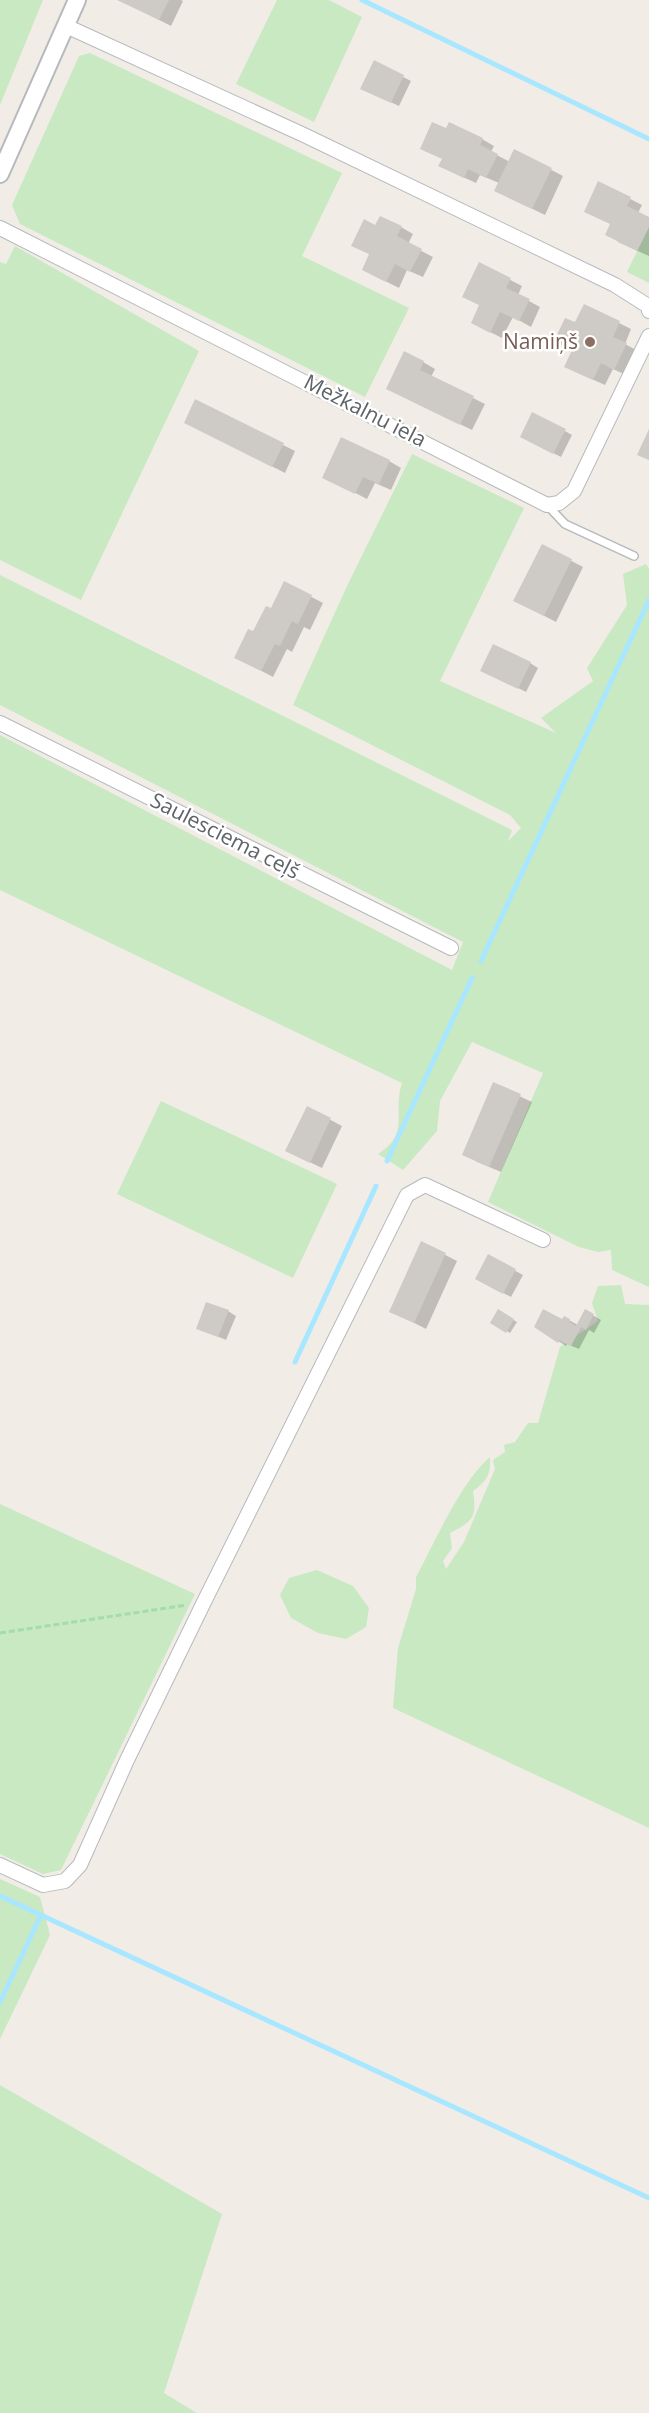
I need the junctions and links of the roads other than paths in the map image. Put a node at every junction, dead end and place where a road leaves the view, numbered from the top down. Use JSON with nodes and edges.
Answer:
{"nodes":[{"id":1,"x":77,"y":0,"type":"edge"},
{"id":2,"x":66,"y":26,"type":"junction"},
{"id":3,"x":1,"y":168,"type":"edge"},
{"id":4,"x":0,"y":228,"type":"edge"},
{"id":5,"x":649,"y":310,"type":"edge"},
{"id":6,"x":649,"y":336,"type":"edge"},
{"id":7,"x":547,"y":505,"type":"junction"},
{"id":8,"x":634,"y":556,"type":"dead end"},
{"id":9,"x":0,"y":723,"type":"edge"},
{"id":10,"x":451,"y":948,"type":"dead end"},
{"id":11,"x":543,"y":1240,"type":"dead end"},
{"id":12,"x":0,"y":1865,"type":"edge"}],
"edges":[{"from":1,"to":2,"type":"street"},
{"from":2,"to":3,"type":"street"},
{"from":2,"to":5,"type":"street"},
{"from":4,"to":7,"type":"street","name":"Mežkalnu iela"},
{"from":6,"to":7,"type":"street"},
{"from":7,"to":8,"type":"lane"},
{"from":9,"to":10,"type":"street","name":"Saulesciema ceļš"},
{"from":11,"to":12,"type":"street"}]}
